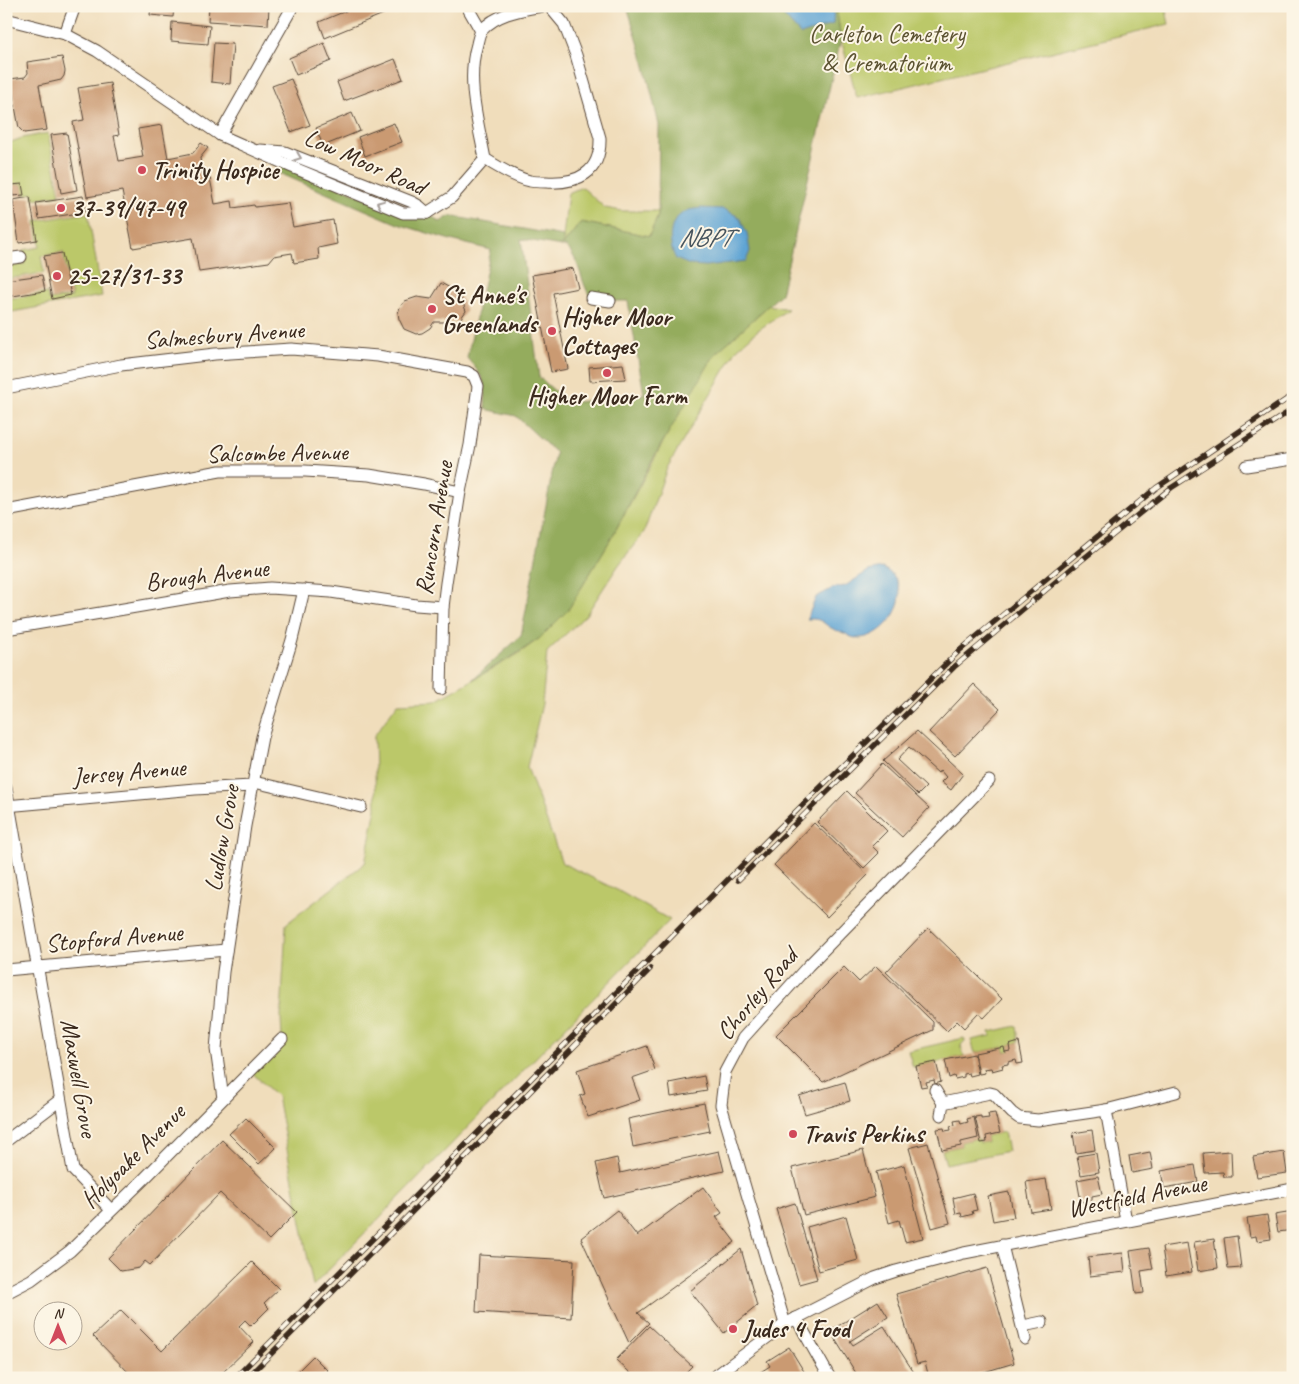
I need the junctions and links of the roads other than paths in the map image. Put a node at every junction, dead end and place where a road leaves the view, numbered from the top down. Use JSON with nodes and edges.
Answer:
{"nodes":[{"id":1,"x":75,"y":6,"type":"edge"},
{"id":2,"x":293,"y":6,"type":"edge"},
{"id":3,"x":542,"y":6,"type":"edge"},
{"id":4,"x":549,"y":6,"type":"edge"},
{"id":5,"x":469,"y":10,"type":"dead end"},
{"id":6,"x":6,"y":19,"type":"edge"},
{"id":7,"x":481,"y":31,"type":"junction"},
{"id":8,"x":66,"y":34,"type":"junction"},
{"id":9,"x":220,"y":135,"type":"junction"},
{"id":10,"x":485,"y":159,"type":"junction"},
{"id":11,"x":21,"y":257,"type":"dead end"},
{"id":12,"x":6,"y":259,"type":"edge"},
{"id":13,"x":591,"y":298,"type":"dead end"},
{"id":14,"x":610,"y":301,"type":"dead end"},
{"id":15,"x":474,"y":376,"type":"joint"},
{"id":16,"x":6,"y":388,"type":"edge"},
{"id":17,"x":1293,"y":459,"type":"edge"},
{"id":18,"x":1246,"y":466,"type":"dead end"},
{"id":19,"x":460,"y":492,"type":"junction"},
{"id":20,"x":6,"y":511,"type":"edge"},
{"id":21,"x":304,"y":590,"type":"junction"},
{"id":22,"x":443,"y":608,"type":"junction"},
{"id":23,"x":6,"y":628,"type":"edge"},
{"id":24,"x":441,"y":689,"type":"dead end"},
{"id":25,"x":989,"y":781,"type":"dead end"},
{"id":26,"x":253,"y":784,"type":"junction"},
{"id":27,"x":6,"y":787,"type":"edge"},
{"id":28,"x":8,"y":805,"type":"edge"},
{"id":29,"x":361,"y":807,"type":"dead end"},
{"id":30,"x":226,"y":950,"type":"junction"},
{"id":31,"x":38,"y":967,"type":"junction"},
{"id":32,"x":6,"y":970,"type":"edge"},
{"id":33,"x":282,"y":1039,"type":"dead end"},
{"id":34,"x":935,"y":1090,"type":"dead end"},
{"id":35,"x":1176,"y":1092,"type":"dead end"},
{"id":36,"x":223,"y":1098,"type":"junction"},
{"id":37,"x":60,"y":1100,"type":"junction"},
{"id":38,"x":943,"y":1103,"type":"junction"},
{"id":39,"x":1106,"y":1110,"type":"junction"},
{"id":40,"x":941,"y":1115,"type":"dead end"},
{"id":41,"x":6,"y":1141,"type":"edge"},
{"id":42,"x":1293,"y":1189,"type":"edge"},
{"id":43,"x":111,"y":1210,"type":"junction"},
{"id":44,"x":1126,"y":1221,"type":"junction"},
{"id":45,"x":1002,"y":1245,"type":"junction"},
{"id":46,"x":6,"y":1293,"type":"edge"},
{"id":47,"x":796,"y":1318,"type":"junction"},
{"id":48,"x":1042,"y":1322,"type":"dead end"},
{"id":49,"x":785,"y":1324,"type":"junction"},
{"id":50,"x":1022,"y":1326,"type":"junction"},
{"id":51,"x":1025,"y":1339,"type":"dead end"},
{"id":52,"x":713,"y":1378,"type":"edge"},
{"id":53,"x":830,"y":1378,"type":"edge"}],
"edges":[{"from":1,"to":8,"type":"street"},
{"from":2,"to":9,"type":"street"},
{"from":3,"to":7,"type":"street"},
{"from":4,"to":10,"type":"street"},
{"from":5,"to":7,"type":"street"},
{"from":6,"to":8,"type":"street","name":"Low Moor Road"},
{"from":7,"to":10,"type":"street"},
{"from":8,"to":9,"type":"street","name":"Low Moor Road"},
{"from":9,"to":10,"type":"street","name":"Low Moor Road"},
{"from":11,"to":12,"type":"street"},
{"from":13,"to":14,"type":"street"},
{"from":15,"to":16,"type":"street","name":"Salmesbury Avenue"},
{"from":15,"to":19,"type":"street","name":"Runcorn Avenue"},
{"from":17,"to":18,"type":"street"},
{"from":19,"to":20,"type":"street","name":"Salcombe Avenue"},
{"from":19,"to":22,"type":"street","name":"Runcorn Avenue"},
{"from":21,"to":22,"type":"street","name":"Brough Avenue"},
{"from":21,"to":23,"type":"street","name":"Brough Avenue"},
{"from":21,"to":26,"type":"street","name":"Ludlow Grove"},
{"from":22,"to":24,"type":"street","name":"Runcorn Avenue"},
{"from":25,"to":49,"type":"street","name":"Chorley Road"},
{"from":26,"to":28,"type":"street","name":"Jersey Avenue"},
{"from":26,"to":29,"type":"street","name":"Jersey Avenue"},
{"from":26,"to":30,"type":"street","name":"Ludlow Grove"},
{"from":27,"to":28,"type":"street","name":"Maxwell Grove"},
{"from":28,"to":31,"type":"street","name":"Maxwell Grove"},
{"from":30,"to":31,"type":"street","name":"Stopford Avenue"},
{"from":30,"to":36,"type":"street","name":"Ludlow Grove"},
{"from":31,"to":32,"type":"street","name":"Stopford Avenue"},
{"from":31,"to":37,"type":"street","name":"Maxwell Grove"},
{"from":33,"to":36,"type":"street","name":"Holyoake Avenue"},
{"from":34,"to":38,"type":"street"},
{"from":35,"to":39,"type":"street"},
{"from":36,"to":43,"type":"street","name":"Holyoake Avenue"},
{"from":37,"to":41,"type":"street"},
{"from":37,"to":43,"type":"street","name":"Maxwell Grove"},
{"from":38,"to":39,"type":"street"},
{"from":38,"to":40,"type":"street"},
{"from":39,"to":44,"type":"street"},
{"from":42,"to":44,"type":"street","name":"Westfield Avenue"},
{"from":43,"to":46,"type":"street","name":"Holyoake Avenue"},
{"from":44,"to":45,"type":"street","name":"Westfield Avenue"},
{"from":45,"to":47,"type":"street","name":"Westfield Avenue"},
{"from":45,"to":50,"type":"street"},
{"from":47,"to":49,"type":"street","name":"Westfield Avenue"},
{"from":47,"to":53,"type":"street"},
{"from":48,"to":50,"type":"street"},
{"from":49,"to":52,"type":"street","name":"Westfield Avenue"},
{"from":50,"to":51,"type":"street"}]}
